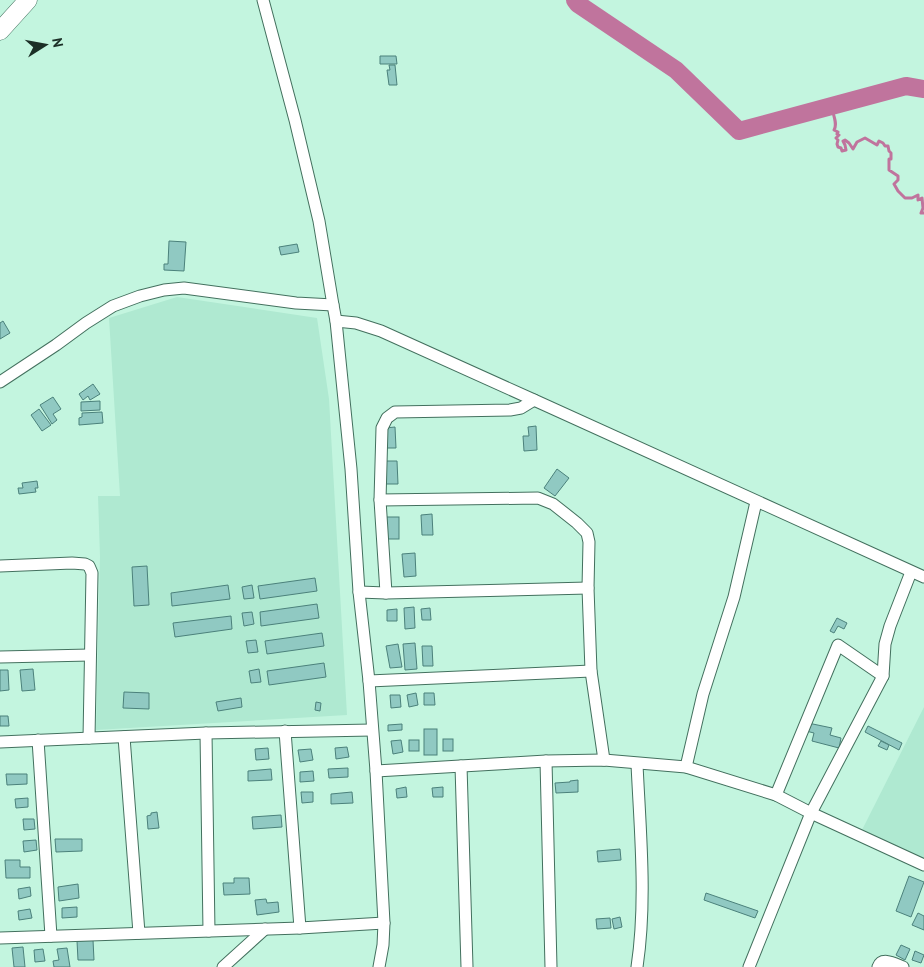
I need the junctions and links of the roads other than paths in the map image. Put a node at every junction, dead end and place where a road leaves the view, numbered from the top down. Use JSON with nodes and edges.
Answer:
{"nodes":[{"id":1,"x":27,"y":0,"type":"edge"},
{"id":2,"x":263,"y":0,"type":"edge"},
{"id":3,"x":0,"y":31,"type":"edge"},
{"id":4,"x":332,"y":306,"type":"junction"},
{"id":5,"x":336,"y":321,"type":"junction"},
{"id":6,"x":0,"y":382,"type":"edge"},
{"id":7,"x":534,"y":400,"type":"junction"},
{"id":8,"x":380,"y":500,"type":"junction"},
{"id":9,"x":756,"y":502,"type":"junction"},
{"id":10,"x":0,"y":566,"type":"edge"},
{"id":11,"x":911,"y":572,"type":"junction"},
{"id":12,"x":924,"y":578,"type":"edge"},
{"id":13,"x":588,"y":588,"type":"junction"},
{"id":14,"x":359,"y":592,"type":"junction"},
{"id":15,"x":386,"y":593,"type":"junction"},
{"id":16,"x":90,"y":655,"type":"junction"},
{"id":17,"x":0,"y":657,"type":"edge"},
{"id":18,"x":591,"y":671,"type":"junction"},
{"id":19,"x":883,"y":676,"type":"junction"},
{"id":20,"x":369,"y":681,"type":"junction"},
{"id":21,"x":372,"y":730,"type":"junction"},
{"id":22,"x":285,"y":732,"type":"junction"},
{"id":23,"x":206,"y":733,"type":"junction"},
{"id":24,"x":124,"y":736,"type":"junction"},
{"id":25,"x":89,"y":738,"type":"junction"},
{"id":26,"x":38,"y":740,"type":"junction"},
{"id":27,"x":0,"y":742,"type":"edge"},
{"id":28,"x":604,"y":760,"type":"junction"},
{"id":29,"x":546,"y":761,"type":"junction"},
{"id":30,"x":637,"y":764,"type":"junction"},
{"id":31,"x":461,"y":766,"type":"junction"},
{"id":32,"x":686,"y":767,"type":"junction"},
{"id":33,"x":376,"y":771,"type":"junction"},
{"id":34,"x":776,"y":795,"type":"junction"},
{"id":35,"x":811,"y":813,"type":"junction"},
{"id":36,"x":924,"y":865,"type":"edge"},
{"id":37,"x":384,"y":923,"type":"junction"},
{"id":38,"x":300,"y":928,"type":"junction"},
{"id":39,"x":265,"y":930,"type":"junction"},
{"id":40,"x":210,"y":931,"type":"junction"},
{"id":41,"x":139,"y":934,"type":"junction"},
{"id":42,"x":51,"y":936,"type":"junction"},
{"id":43,"x":0,"y":938,"type":"edge"},
{"id":44,"x":223,"y":967,"type":"edge"},
{"id":45,"x":379,"y":967,"type":"edge"},
{"id":46,"x":467,"y":967,"type":"edge"},
{"id":47,"x":551,"y":967,"type":"edge"},
{"id":48,"x":637,"y":967,"type":"edge"},
{"id":49,"x":749,"y":967,"type":"edge"},
{"id":50,"x":878,"y":967,"type":"edge"},
{"id":51,"x":903,"y":967,"type":"edge"}],
"edges":[{"from":1,"to":3,"type":"main road"},
{"from":2,"to":4,"type":"street"},
{"from":4,"to":5,"type":"street"},
{"from":4,"to":6,"type":"street"},
{"from":5,"to":7,"type":"street"},
{"from":5,"to":14,"type":"street"},
{"from":7,"to":8,"type":"street"},
{"from":7,"to":9,"type":"street"},
{"from":8,"to":13,"type":"street"},
{"from":8,"to":15,"type":"street"},
{"from":9,"to":11,"type":"street"},
{"from":9,"to":32,"type":"street"},
{"from":10,"to":16,"type":"street"},
{"from":11,"to":12,"type":"street"},
{"from":11,"to":19,"type":"street"},
{"from":13,"to":15,"type":"street"},
{"from":13,"to":18,"type":"street"},
{"from":14,"to":15,"type":"street"},
{"from":14,"to":20,"type":"street"},
{"from":16,"to":17,"type":"street"},
{"from":16,"to":25,"type":"street"},
{"from":18,"to":20,"type":"street"},
{"from":18,"to":28,"type":"street"},
{"from":19,"to":34,"type":"street"},
{"from":19,"to":35,"type":"street"},
{"from":20,"to":21,"type":"street"},
{"from":21,"to":22,"type":"street"},
{"from":21,"to":33,"type":"street"},
{"from":22,"to":23,"type":"street"},
{"from":22,"to":38,"type":"street"},
{"from":23,"to":24,"type":"street"},
{"from":23,"to":40,"type":"street"},
{"from":24,"to":25,"type":"street"},
{"from":24,"to":41,"type":"street"},
{"from":25,"to":26,"type":"street"},
{"from":26,"to":27,"type":"street"},
{"from":26,"to":42,"type":"street"},
{"from":28,"to":29,"type":"street"},
{"from":28,"to":30,"type":"street"},
{"from":29,"to":31,"type":"street"},
{"from":29,"to":47,"type":"street"},
{"from":30,"to":32,"type":"street"},
{"from":30,"to":48,"type":"street"},
{"from":31,"to":33,"type":"street"},
{"from":31,"to":46,"type":"street"},
{"from":32,"to":34,"type":"street"},
{"from":33,"to":37,"type":"street"},
{"from":34,"to":35,"type":"street"},
{"from":35,"to":36,"type":"street"},
{"from":35,"to":49,"type":"street"},
{"from":37,"to":38,"type":"street"},
{"from":37,"to":45,"type":"street"},
{"from":38,"to":39,"type":"street"},
{"from":39,"to":40,"type":"street"},
{"from":39,"to":44,"type":"street"},
{"from":40,"to":41,"type":"street"},
{"from":41,"to":42,"type":"street"},
{"from":42,"to":43,"type":"street"},
{"from":50,"to":51,"type":"street"}]}
